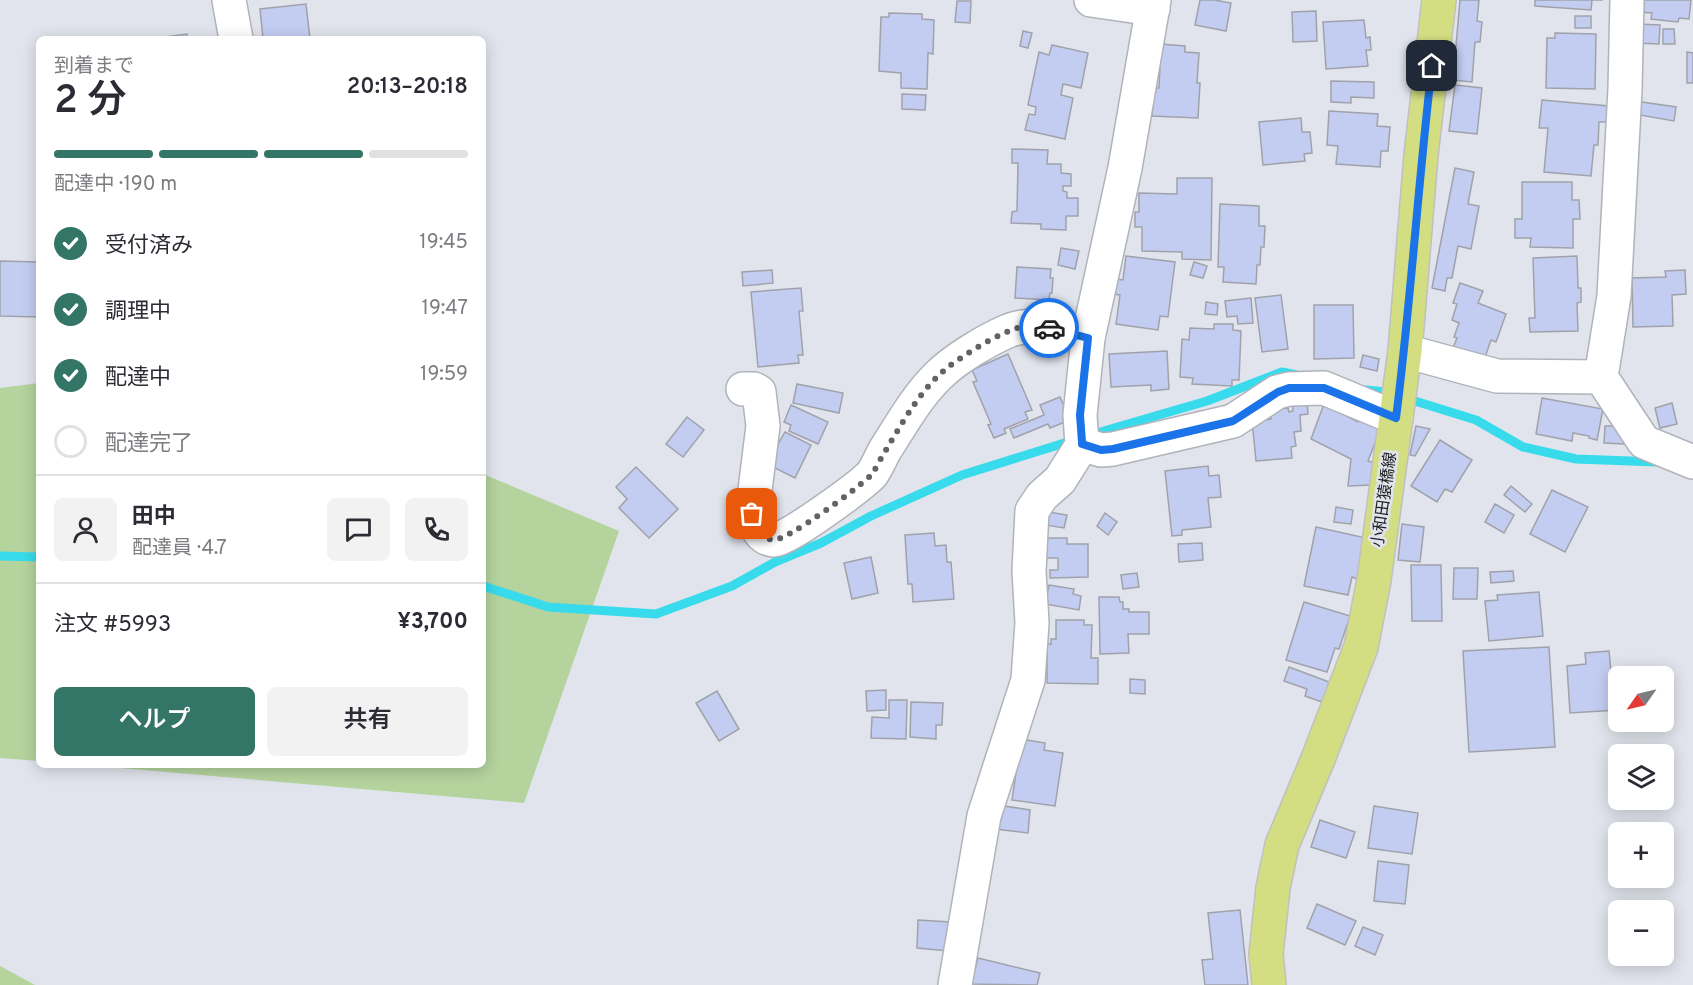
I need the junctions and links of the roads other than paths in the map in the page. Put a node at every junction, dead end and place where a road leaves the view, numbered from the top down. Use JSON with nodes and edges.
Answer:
{"nodes":[{"id":1,"x":230,"y":0,"type":"edge"},
{"id":2,"x":1090,"y":0,"type":"edge"},
{"id":3,"x":1439,"y":0,"type":"edge"},
{"id":4,"x":1627,"y":0,"type":"edge"},
{"id":5,"x":1154,"y":4,"type":"edge"},
{"id":6,"x":236,"y":36,"type":"edge"},
{"id":7,"x":1088,"y":338,"type":"junction"},
{"id":8,"x":1405,"y":351,"type":"junction"},
{"id":9,"x":1601,"y":377,"type":"junction"},
{"id":10,"x":743,"y":389,"type":"dead end"},
{"id":11,"x":1396,"y":418,"type":"junction"},
{"id":12,"x":1081,"y":434,"type":"junction"},
{"id":13,"x":1693,"y":462,"type":"edge"},
{"id":14,"x":955,"y":985,"type":"edge"},
{"id":15,"x":1269,"y":985,"type":"edge"}],
"edges":[{"from":1,"to":6,"type":"street"},
{"from":2,"to":5,"type":"street"},
{"from":3,"to":8,"type":"main road","name":"小和田猿橋線"},
{"from":4,"to":9,"type":"street"},
{"from":5,"to":7,"type":"street"},
{"from":7,"to":10,"type":"street"},
{"from":7,"to":12,"type":"street"},
{"from":8,"to":9,"type":"street"},
{"from":8,"to":11,"type":"main road","name":"小和田猿橋線"},
{"from":9,"to":13,"type":"street"},
{"from":11,"to":12,"type":"street"},
{"from":11,"to":15,"type":"main road","name":"小和田猿橋線"},
{"from":12,"to":14,"type":"street"}]}
